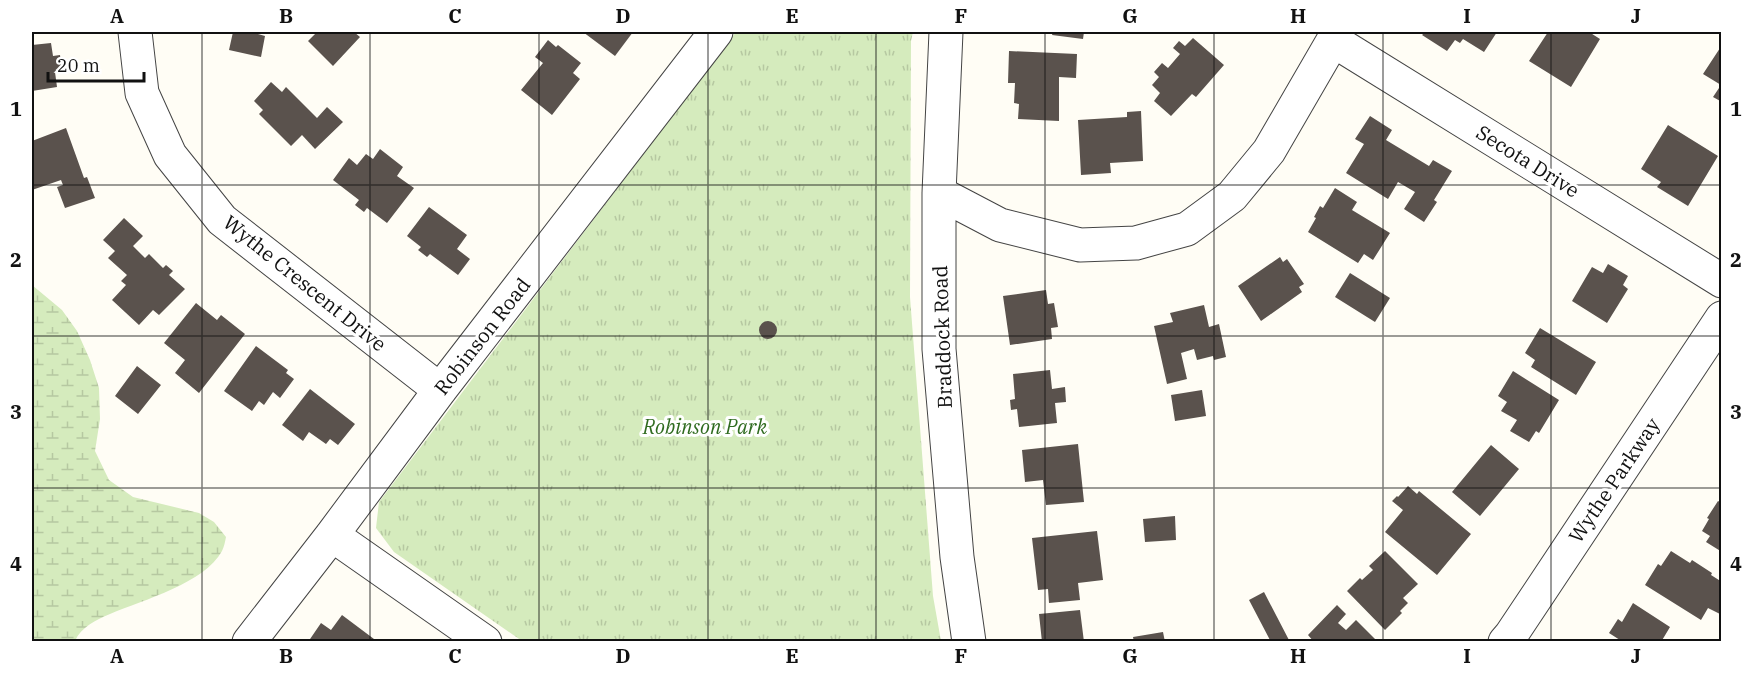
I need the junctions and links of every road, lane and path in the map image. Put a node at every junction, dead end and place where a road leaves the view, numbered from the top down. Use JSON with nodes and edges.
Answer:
{"nodes":[{"id":1,"x":135,"y":32,"type":"edge"},
{"id":2,"x":716,"y":32,"type":"edge"},
{"id":3,"x":946,"y":32,"type":"edge"},
{"id":4,"x":1336,"y":36,"type":"edge"},
{"id":5,"x":939,"y":193,"type":"junction"},
{"id":6,"x":1722,"y":281,"type":"edge"},
{"id":7,"x":1722,"y":318,"type":"edge"},
{"id":8,"x":440,"y":390,"type":"junction"},
{"id":9,"x":332,"y":535,"type":"junction"},
{"id":10,"x":249,"y":642,"type":"edge"},
{"id":11,"x":485,"y":642,"type":"edge"},
{"id":12,"x":969,"y":642,"type":"edge"},
{"id":13,"x":1505,"y":642,"type":"edge"}],
"edges":[{"from":1,"to":8,"type":"street","name":"Wythe Crescent Drive"},
{"from":2,"to":8,"type":"street","name":"Robinson Road"},
{"from":3,"to":5,"type":"street","name":"Braddock Road"},
{"from":4,"to":5,"type":"street"},
{"from":4,"to":6,"type":"street","name":"Secota Drive"},
{"from":5,"to":12,"type":"street","name":"Braddock Road"},
{"from":7,"to":13,"type":"street","name":"Wythe Parkway"},
{"from":8,"to":9,"type":"street","name":"Robinson Road"},
{"from":9,"to":10,"type":"street","name":"Robinson Road"},
{"from":9,"to":11,"type":"street"}]}
